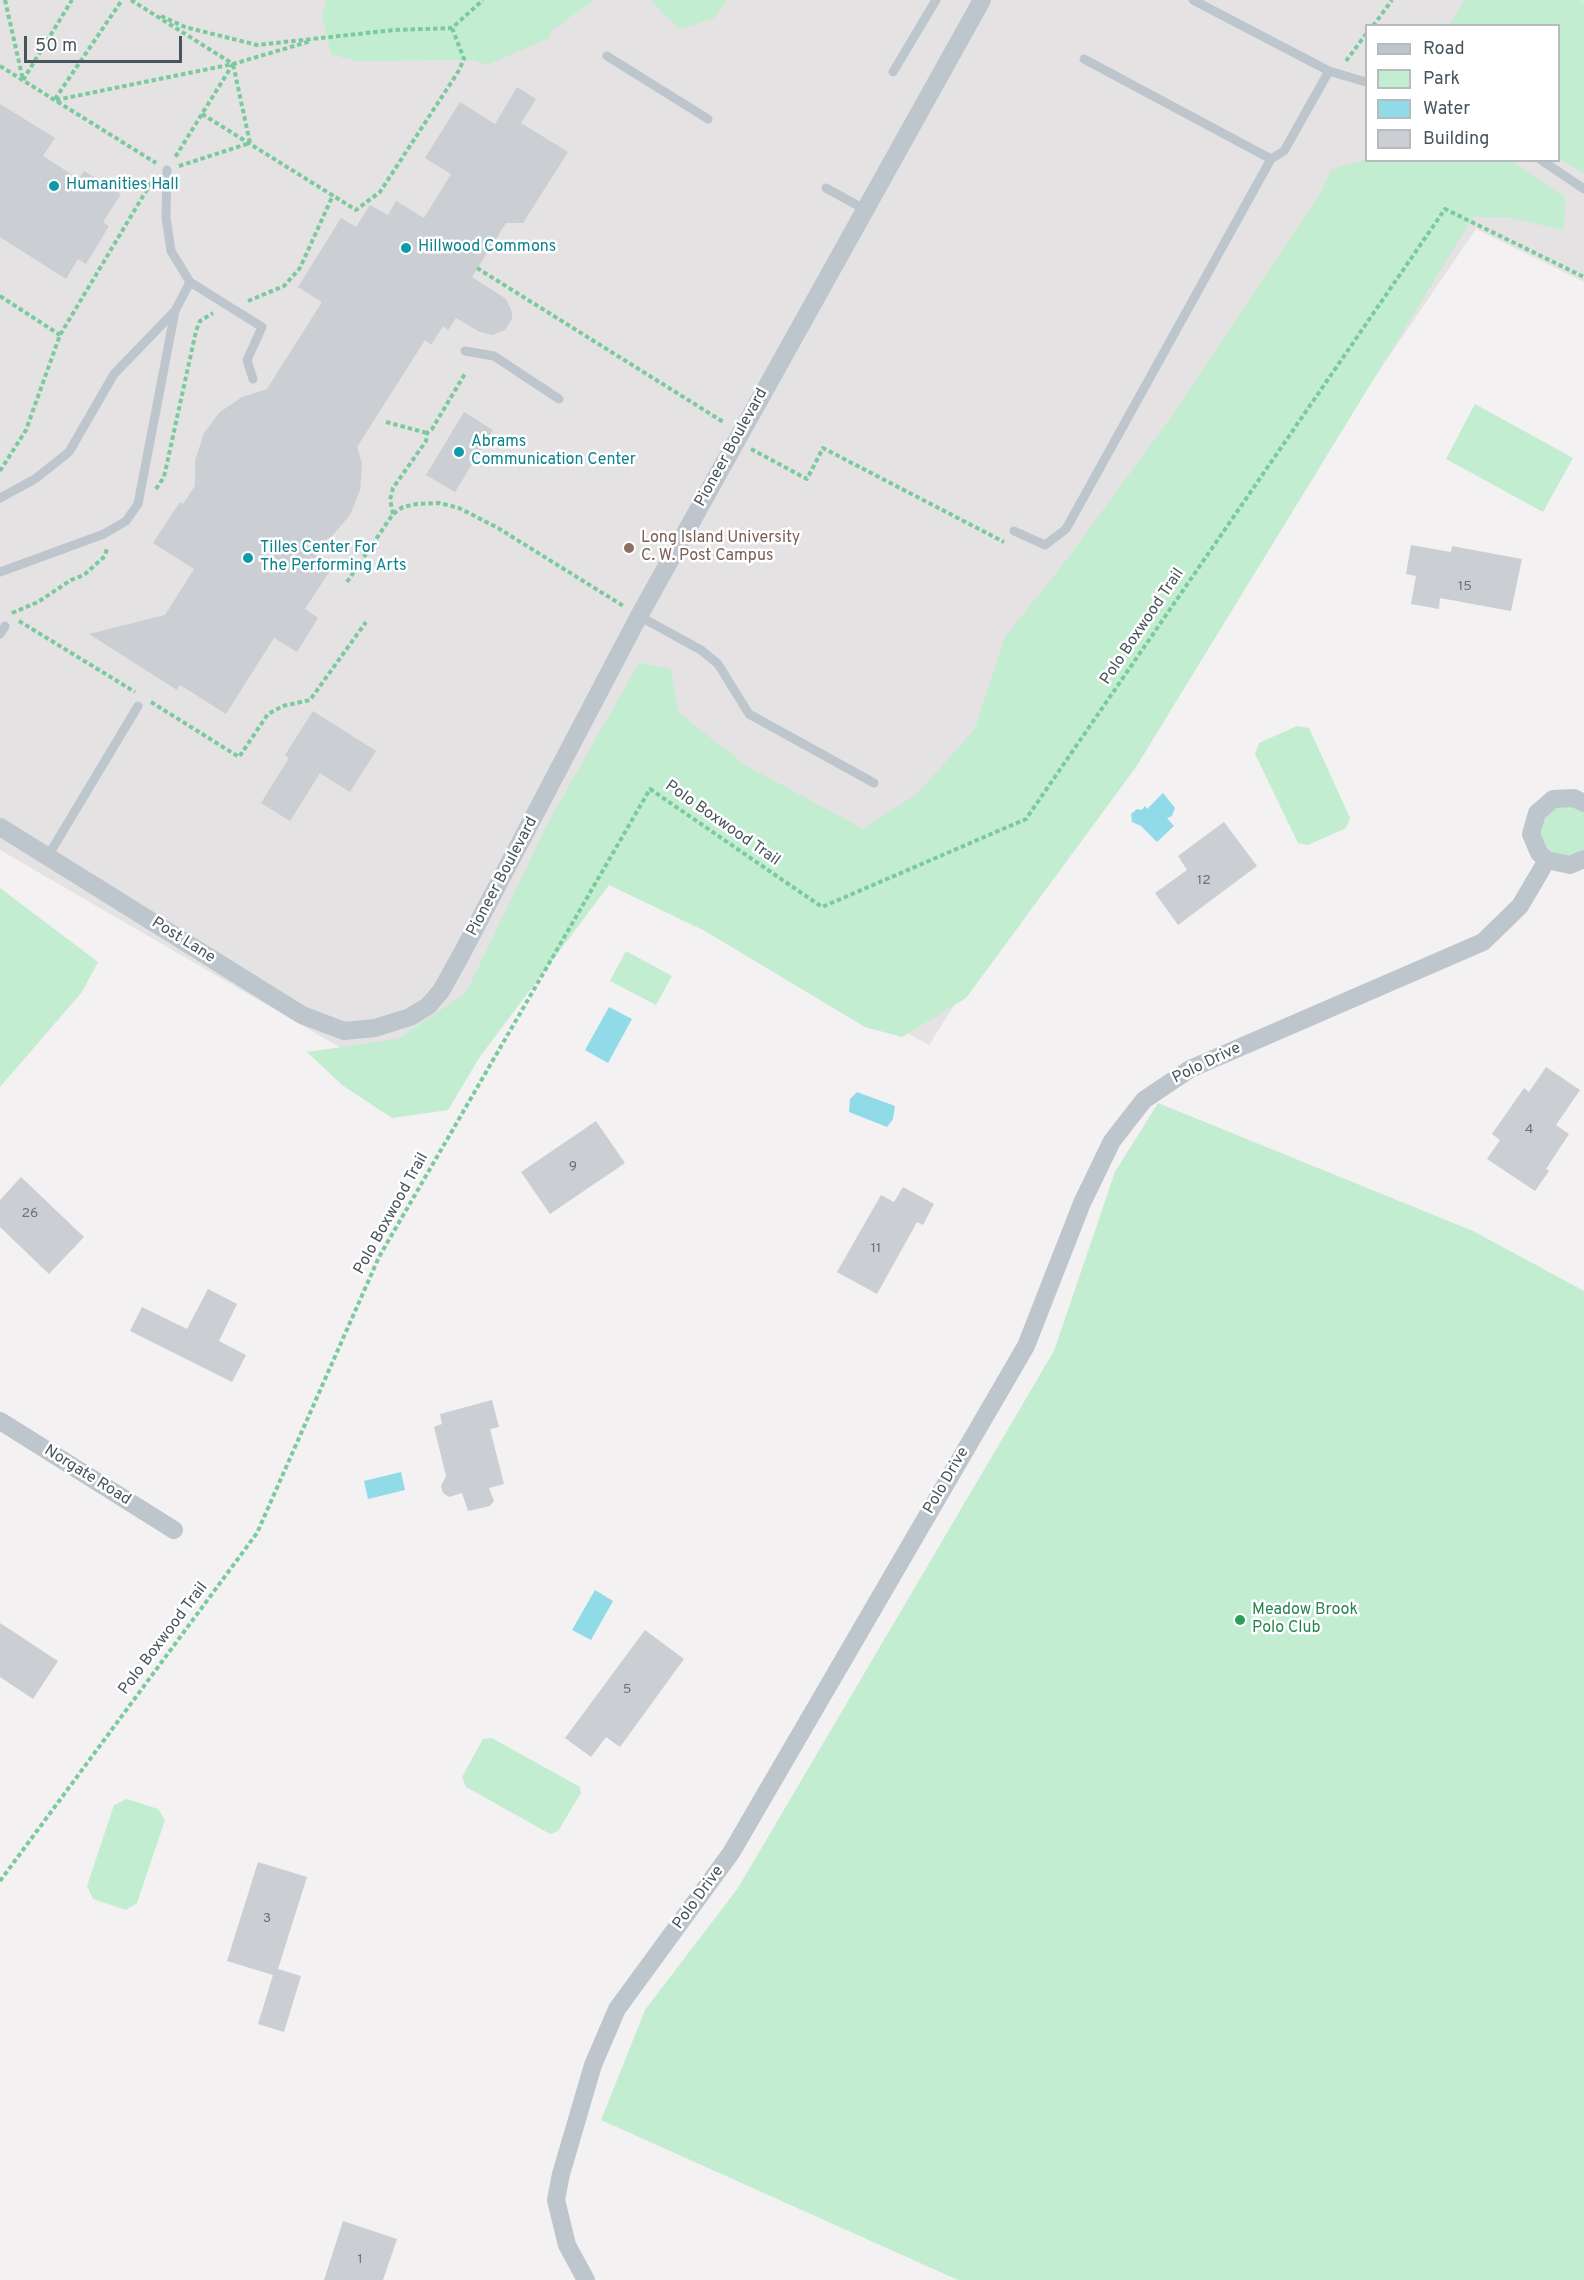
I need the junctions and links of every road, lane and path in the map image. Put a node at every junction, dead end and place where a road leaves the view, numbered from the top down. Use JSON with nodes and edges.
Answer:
{"nodes":[{"id":1,"x":5,"y":0,"type":"edge"},
{"id":2,"x":72,"y":0,"type":"edge"},
{"id":3,"x":122,"y":0,"type":"edge"},
{"id":4,"x":131,"y":0,"type":"edge"},
{"id":5,"x":483,"y":0,"type":"edge"},
{"id":6,"x":936,"y":0,"type":"edge"},
{"id":7,"x":981,"y":0,"type":"edge"},
{"id":8,"x":1193,"y":0,"type":"edge"},
{"id":9,"x":1392,"y":0,"type":"edge"},
{"id":10,"x":144,"y":8,"type":"junction"},
{"id":11,"x":1374,"y":24,"type":"edge"},
{"id":12,"x":452,"y":28,"type":"junction"},
{"id":13,"x":1365,"y":35,"type":"edge"},
{"id":14,"x":323,"y":38,"type":"junction"},
{"id":15,"x":607,"y":56,"type":"dead end"},
{"id":16,"x":1084,"y":59,"type":"dead end"},
{"id":17,"x":233,"y":64,"type":"junction"},
{"id":18,"x":0,"y":66,"type":"edge"},
{"id":19,"x":893,"y":72,"type":"dead end"},
{"id":20,"x":1332,"y":72,"type":"junction"},
{"id":21,"x":23,"y":80,"type":"junction"},
{"id":22,"x":1365,"y":82,"type":"edge"},
{"id":23,"x":55,"y":100,"type":"junction"},
{"id":24,"x":202,"y":114,"type":"junction"},
{"id":25,"x":708,"y":119,"type":"dead end"},
{"id":26,"x":250,"y":142,"type":"junction"},
{"id":27,"x":1271,"y":159,"type":"junction"},
{"id":28,"x":1544,"y":162,"type":"edge"},
{"id":29,"x":164,"y":168,"type":"junction"},
{"id":30,"x":826,"y":188,"type":"dead end"},
{"id":31,"x":1584,"y":189,"type":"edge"},
{"id":32,"x":333,"y":195,"type":"junction"},
{"id":33,"x":864,"y":208,"type":"junction"},
{"id":34,"x":1584,"y":277,"type":"edge"},
{"id":35,"x":190,"y":282,"type":"junction"},
{"id":36,"x":0,"y":296,"type":"edge"},
{"id":37,"x":230,"y":307,"type":"junction"},
{"id":38,"x":175,"y":310,"type":"junction"},
{"id":39,"x":60,"y":335,"type":"junction"},
{"id":40,"x":465,"y":351,"type":"dead end"},
{"id":41,"x":466,"y":372,"type":"dead end"},
{"id":42,"x":253,"y":379,"type":"dead end"},
{"id":43,"x":559,"y":399,"type":"dead end"},
{"id":44,"x":386,"y":422,"type":"dead end"},
{"id":45,"x":427,"y":433,"type":"junction"},
{"id":46,"x":0,"y":471,"type":"edge"},
{"id":47,"x":154,"y":492,"type":"dead end"},
{"id":48,"x":0,"y":498,"type":"edge"},
{"id":49,"x":393,"y":514,"type":"junction"},
{"id":50,"x":1014,"y":531,"type":"dead end"},
{"id":51,"x":99,"y":550,"type":"dead end"},
{"id":52,"x":0,"y":572,"type":"edge"},
{"id":53,"x":347,"y":582,"type":"dead end"},
{"id":54,"x":639,"y":616,"type":"junction"},
{"id":55,"x":366,"y":622,"type":"dead end"},
{"id":56,"x":139,"y":695,"type":"dead end"},
{"id":57,"x":149,"y":701,"type":"dead end"},
{"id":58,"x":138,"y":706,"type":"dead end"},
{"id":59,"x":874,"y":783,"type":"dead end"},
{"id":60,"x":1584,"y":803,"type":"edge"},
{"id":61,"x":0,"y":827,"type":"edge"},
{"id":62,"x":48,"y":856,"type":"junction"},
{"id":63,"x":1584,"y":859,"type":"edge"},
{"id":64,"x":1547,"y":860,"type":"junction"},
{"id":65,"x":375,"y":1028,"type":"joint"},
{"id":66,"x":0,"y":1421,"type":"edge"},
{"id":67,"x":174,"y":1530,"type":"dead end"},
{"id":68,"x":0,"y":1881,"type":"edge"},
{"id":69,"x":586,"y":2280,"type":"edge"}],
"edges":[{"from":1,"to":21,"type":"path"},
{"from":2,"to":21,"type":"path"},
{"from":3,"to":23,"type":"path"},
{"from":4,"to":10,"type":"path"},
{"from":5,"to":12,"type":"path"},
{"from":6,"to":19,"type":"lane"},
{"from":7,"to":33,"type":"street","name":"Pioneer Boulevard"},
{"from":8,"to":20,"type":"lane"},
{"from":9,"to":11,"type":"path"},
{"from":10,"to":14,"type":"path"},
{"from":10,"to":17,"type":"path"},
{"from":12,"to":14,"type":"path"},
{"from":12,"to":32,"type":"path"},
{"from":13,"to":20,"type":"path"},
{"from":14,"to":17,"type":"path"},
{"from":15,"to":25,"type":"lane"},
{"from":16,"to":27,"type":"lane"},
{"from":17,"to":23,"type":"path"},
{"from":17,"to":24,"type":"path"},
{"from":17,"to":26,"type":"path"},
{"from":18,"to":21,"type":"path"},
{"from":20,"to":22,"type":"lane"},
{"from":20,"to":27,"type":"lane"},
{"from":21,"to":23,"type":"path"},
{"from":23,"to":29,"type":"path"},
{"from":24,"to":26,"type":"path"},
{"from":24,"to":29,"type":"path"},
{"from":26,"to":29,"type":"path"},
{"from":26,"to":32,"type":"path"},
{"from":27,"to":50,"type":"lane"},
{"from":28,"to":31,"type":"lane"},
{"from":29,"to":35,"type":"lane"},
{"from":29,"to":39,"type":"path"},
{"from":30,"to":33,"type":"lane"},
{"from":32,"to":37,"type":"path"},
{"from":33,"to":54,"type":"street","name":"Pioneer Boulevard"},
{"from":34,"to":68,"type":"path","name":"Polo Boxwood Trail"},
{"from":35,"to":37,"type":"lane"},
{"from":35,"to":38,"type":"lane"},
{"from":36,"to":39,"type":"path"},
{"from":37,"to":42,"type":"lane"},
{"from":37,"to":47,"type":"path"},
{"from":38,"to":48,"type":"lane"},
{"from":38,"to":52,"type":"lane"},
{"from":39,"to":46,"type":"path"},
{"from":40,"to":43,"type":"lane"},
{"from":41,"to":45,"type":"path"},
{"from":44,"to":45,"type":"path"},
{"from":45,"to":49,"type":"path"},
{"from":49,"to":53,"type":"path"},
{"from":49,"to":54,"type":"path"},
{"from":51,"to":56,"type":"path"},
{"from":54,"to":59,"type":"lane"},
{"from":54,"to":65,"type":"street","name":"Pioneer Boulevard"},
{"from":55,"to":57,"type":"path"},
{"from":58,"to":62,"type":"lane"},
{"from":60,"to":64,"type":"street"},
{"from":61,"to":62,"type":"street","name":"Post Lane"},
{"from":62,"to":65,"type":"street","name":"Post Lane"},
{"from":63,"to":64,"type":"street"},
{"from":64,"to":69,"type":"street","name":"Polo Drive"},
{"from":66,"to":67,"type":"street","name":"Norgate Road"}]}
